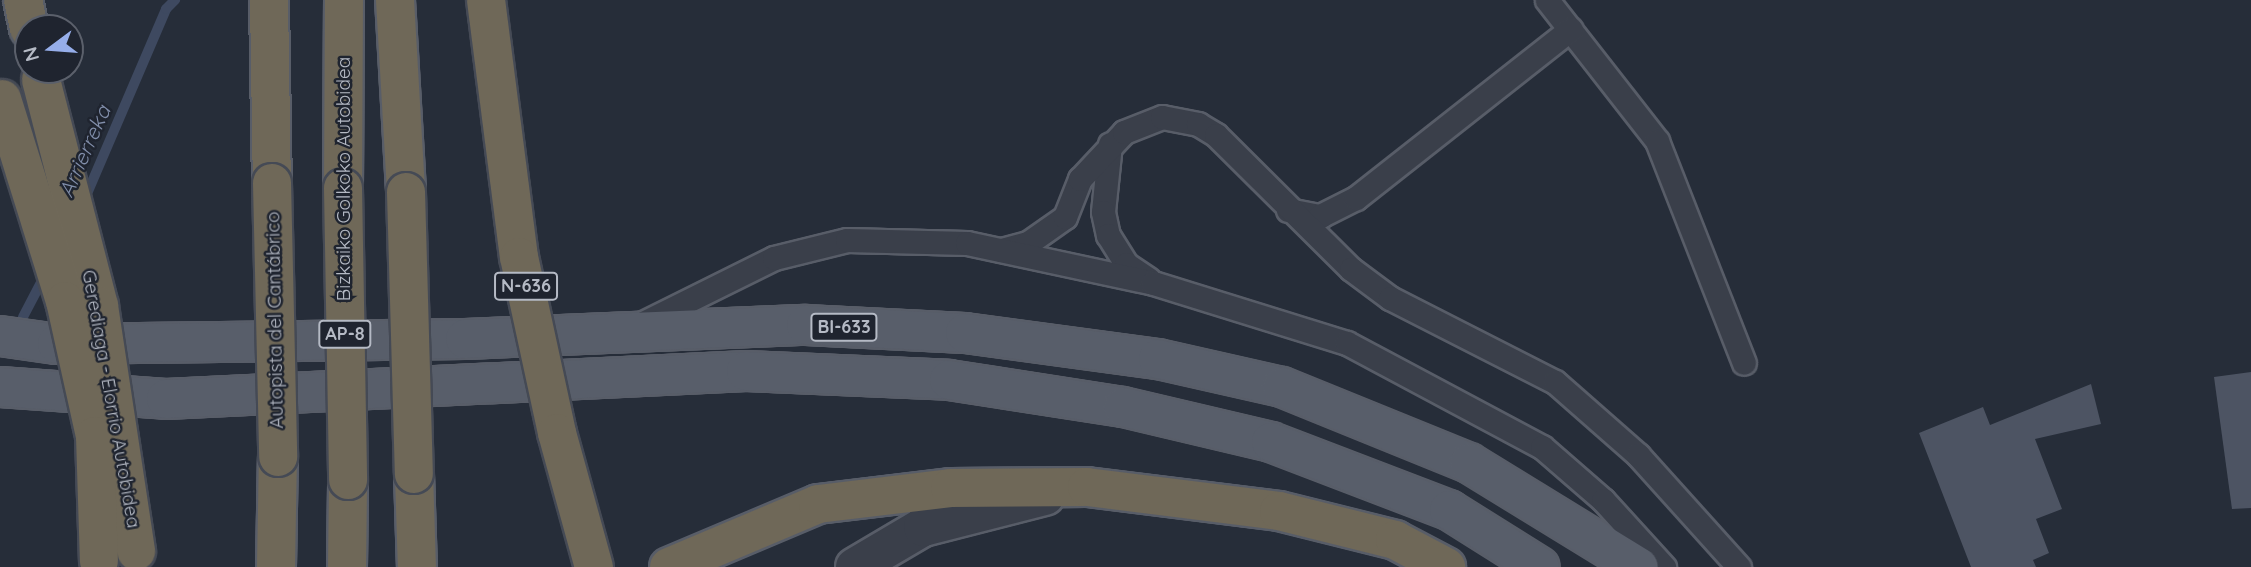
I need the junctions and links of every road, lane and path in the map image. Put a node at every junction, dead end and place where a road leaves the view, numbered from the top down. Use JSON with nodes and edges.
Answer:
{"nodes":[{"id":1,"x":269,"y":0,"type":"edge"},
{"id":2,"x":344,"y":0,"type":"edge"},
{"id":3,"x":395,"y":0,"type":"edge"},
{"id":4,"x":486,"y":0,"type":"edge"},
{"id":5,"x":1547,"y":0,"type":"edge"},
{"id":6,"x":1571,"y":29,"type":"junction"},
{"id":7,"x":42,"y":84,"type":"edge"},
{"id":8,"x":1,"y":97,"type":"edge"},
{"id":9,"x":1110,"y":144,"type":"junction"},
{"id":10,"x":1286,"y":209,"type":"junction"},
{"id":11,"x":998,"y":250,"type":"junction"},
{"id":12,"x":1153,"y":283,"type":"junction"},
{"id":13,"x":620,"y":332,"type":"junction"},
{"id":14,"x":0,"y":335,"type":"edge"},
{"id":15,"x":1744,"y":363,"type":"dead end"},
{"id":16,"x":0,"y":387,"type":"edge"},
{"id":17,"x":1087,"y":487,"type":"junction"},
{"id":18,"x":137,"y":559,"type":"edge"},
{"id":19,"x":99,"y":564,"type":"edge"},
{"id":20,"x":276,"y":567,"type":"edge"},
{"id":21,"x":347,"y":567,"type":"edge"},
{"id":22,"x":417,"y":567,"type":"edge"},
{"id":23,"x":594,"y":567,"type":"edge"},
{"id":24,"x":669,"y":567,"type":"edge"},
{"id":25,"x":855,"y":567,"type":"edge"},
{"id":26,"x":1446,"y":567,"type":"edge"},
{"id":27,"x":1540,"y":567,"type":"edge"},
{"id":28,"x":1639,"y":567,"type":"edge"},
{"id":29,"x":1664,"y":567,"type":"edge"},
{"id":30,"x":1739,"y":567,"type":"edge"}],
"edges":[{"from":1,"to":20,"type":"highway","name":"Autopista del Cantábrico","bridge":true},
{"from":2,"to":21,"type":"highway","name":"Bizkaiko Golkoko Autobidea","number":"AP-8","bridge":true},
{"from":3,"to":22,"type":"highway","bridge":true},
{"from":4,"to":23,"type":"highway","number":"N-636","bridge":true},
{"from":5,"to":6,"type":"lane"},
{"from":6,"to":10,"type":"lane"},
{"from":6,"to":15,"type":"lane"},
{"from":7,"to":18,"type":"highway","name":"Gerediaga - Elorrio Autobidea","bridge":true},
{"from":8,"to":19,"type":"highway","bridge":true},
{"from":9,"to":10,"type":"lane"},
{"from":9,"to":11,"type":"lane"},
{"from":9,"to":12,"type":"lane"},
{"from":10,"to":30,"type":"lane"},
{"from":11,"to":12,"type":"lane"},
{"from":11,"to":13,"type":"lane"},
{"from":12,"to":29,"type":"lane"},
{"from":13,"to":14,"type":"main road","number":"BI-633"},
{"from":13,"to":28,"type":"main road","number":"BI-633"},
{"from":16,"to":27,"type":"main road"},
{"from":17,"to":24,"type":"highway"},
{"from":17,"to":25,"type":"street"},
{"from":17,"to":26,"type":"highway"}]}
